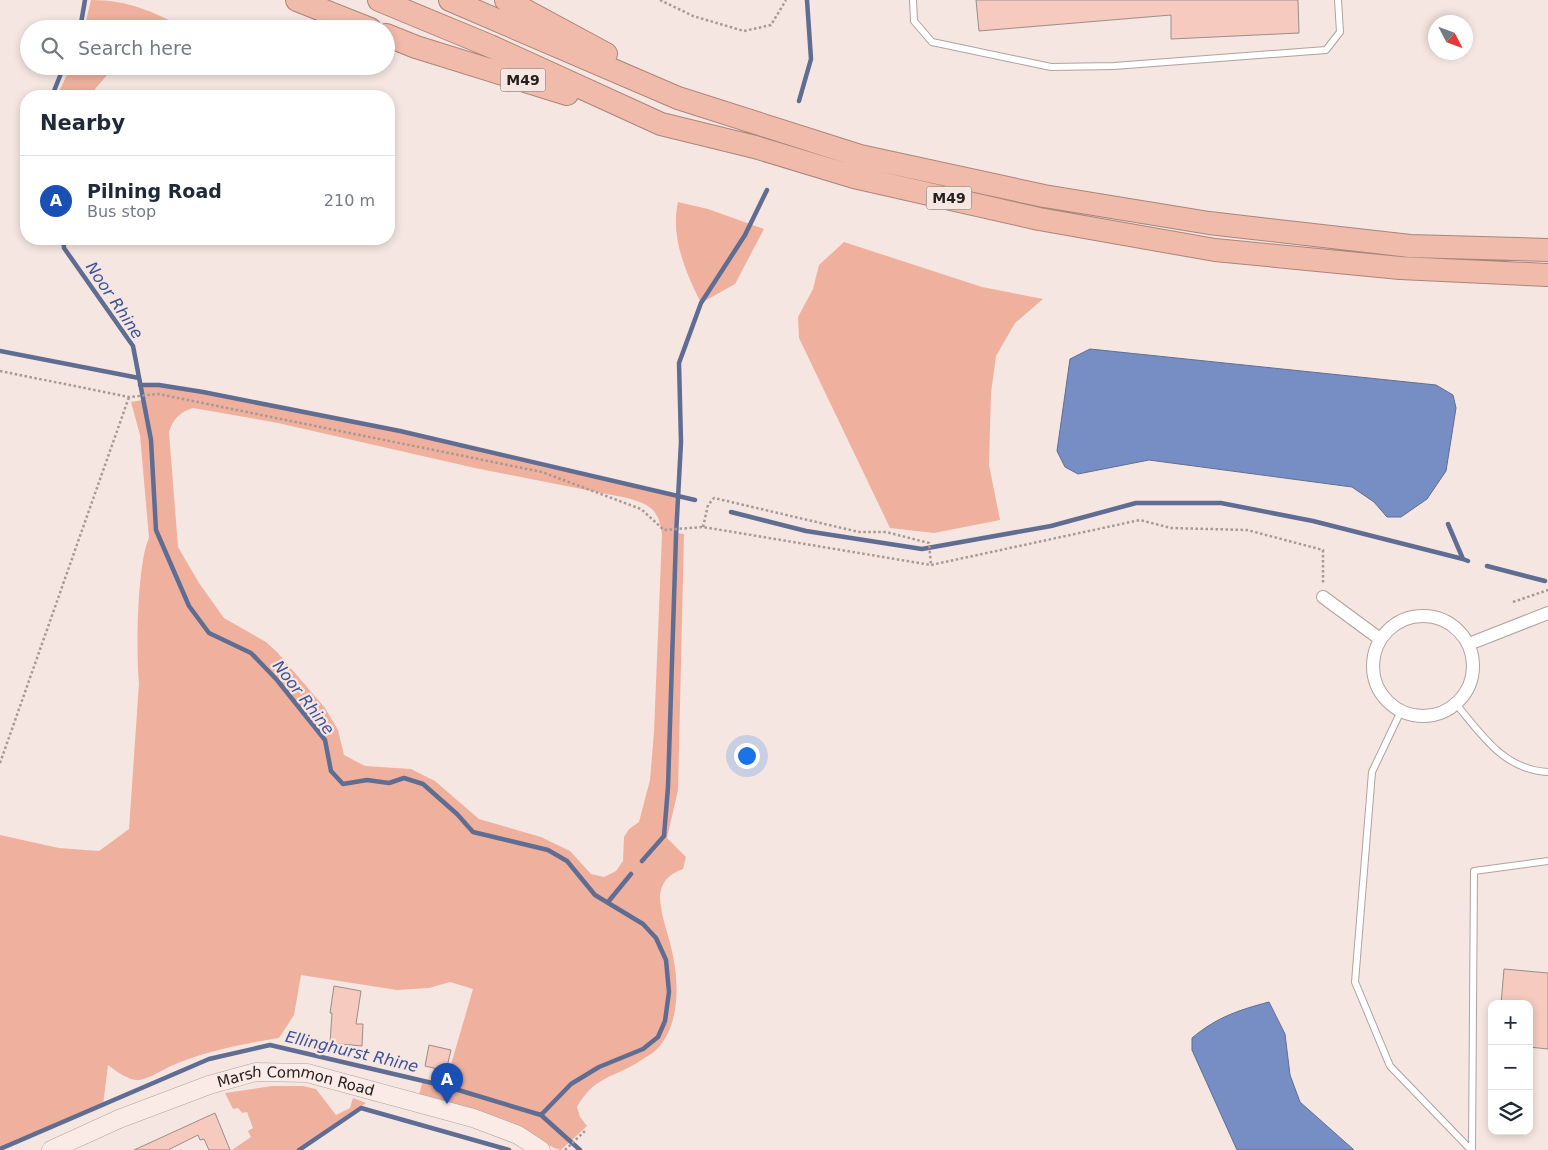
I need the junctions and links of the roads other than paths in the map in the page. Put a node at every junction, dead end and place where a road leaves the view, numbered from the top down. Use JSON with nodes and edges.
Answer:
{"nodes":[{"id":1,"x":297,"y":0,"type":"edge"},
{"id":2,"x":379,"y":0,"type":"edge"},
{"id":3,"x":450,"y":0,"type":"edge"},
{"id":4,"x":506,"y":0,"type":"edge"},
{"id":5,"x":913,"y":0,"type":"edge"},
{"id":6,"x":1338,"y":0,"type":"edge"},
{"id":7,"x":347,"y":20,"type":"edge"},
{"id":8,"x":395,"y":39,"type":"edge"},
{"id":9,"x":743,"y":120,"type":"junction"},
{"id":10,"x":661,"y":124,"type":"junction"},
{"id":11,"x":1548,"y":250,"type":"edge"},
{"id":12,"x":1548,"y":275,"type":"edge"},
{"id":13,"x":1323,"y":597,"type":"road end"},
{"id":14,"x":1548,"y":613,"type":"edge"},
{"id":15,"x":1380,"y":639,"type":"junction"},
{"id":16,"x":1469,"y":644,"type":"junction"},
{"id":17,"x":1456,"y":704,"type":"junction"},
{"id":18,"x":1401,"y":711,"type":"junction"},
{"id":19,"x":1548,"y":772,"type":"edge"},
{"id":20,"x":1548,"y":861,"type":"edge"},
{"id":21,"x":51,"y":1150,"type":"edge"},
{"id":22,"x":541,"y":1150,"type":"edge"},
{"id":23,"x":1472,"y":1150,"type":"edge"}],
"edges":[{"from":1,"to":7,"type":"highway"},
{"from":2,"to":10,"type":"highway","number":"M49"},
{"from":3,"to":9,"type":"highway","number":"M49"},
{"from":4,"to":9,"type":"highway","number":"M49"},
{"from":5,"to":6,"type":"lane"},
{"from":8,"to":10,"type":"highway","number":"M49"},
{"from":9,"to":11,"type":"highway","number":"M49"},
{"from":10,"to":12,"type":"highway","number":"M49"},
{"from":13,"to":15,"type":"street"},
{"from":14,"to":16,"type":"street"},
{"from":15,"to":16,"type":"street"},
{"from":15,"to":18,"type":"street"},
{"from":16,"to":17,"type":"street"},
{"from":17,"to":18,"type":"street"},
{"from":17,"to":19,"type":"lane"},
{"from":18,"to":23,"type":"lane"},
{"from":20,"to":23,"type":"lane"},
{"from":21,"to":22,"type":"main road","name":"Marsh Common Road"}]}
